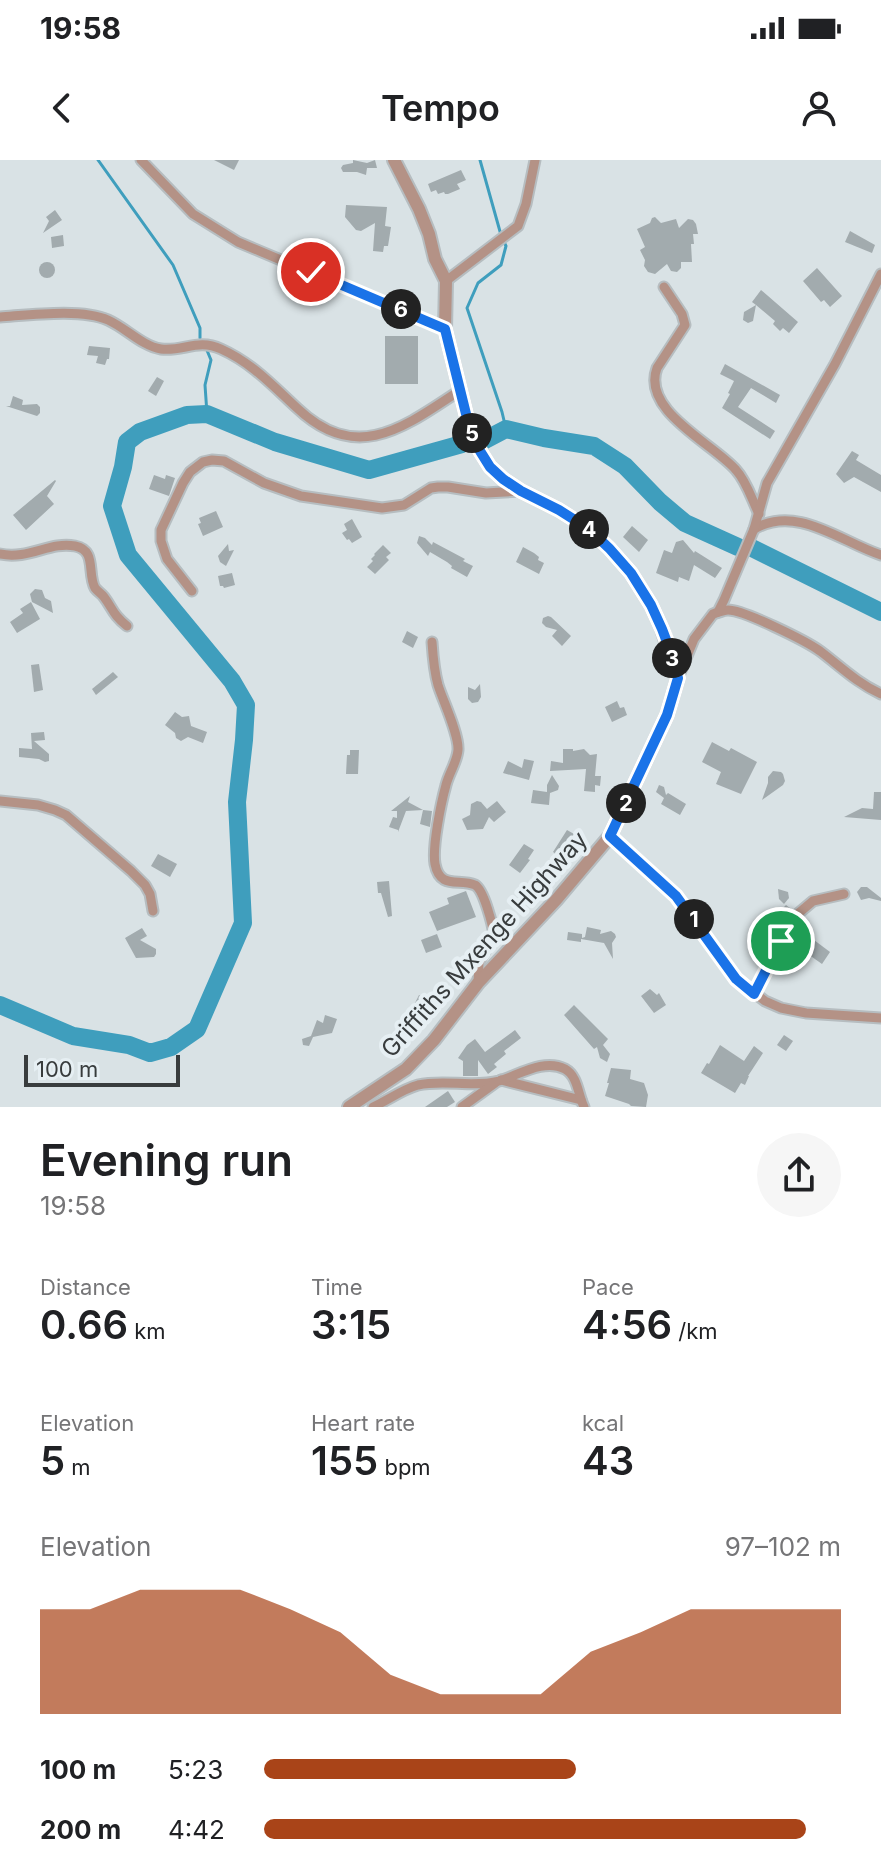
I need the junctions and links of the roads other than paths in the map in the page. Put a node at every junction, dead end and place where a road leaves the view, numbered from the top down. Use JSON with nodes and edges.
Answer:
{"nodes":[{"id":1,"x":141,"y":160,"type":"edge"},
{"id":2,"x":394,"y":160,"type":"edge"},
{"id":3,"x":535,"y":160,"type":"edge"},
{"id":4,"x":881,"y":274,"type":"edge"},
{"id":5,"x":446,"y":281,"type":"junction"},
{"id":6,"x":664,"y":287,"type":"dead end"},
{"id":7,"x":878,"y":288,"type":"edge"},
{"id":8,"x":0,"y":317,"type":"edge"},
{"id":9,"x":445,"y":329,"type":"junction"},
{"id":10,"x":459,"y":391,"type":"junction"},
{"id":11,"x":521,"y":491,"type":"junction"},
{"id":12,"x":759,"y":514,"type":"junction"},
{"id":13,"x":754,"y":529,"type":"junction"},
{"id":14,"x":0,"y":554,"type":"edge"},
{"id":15,"x":881,"y":555,"type":"edge"},
{"id":16,"x":192,"y":591,"type":"dead end"},
{"id":17,"x":713,"y":614,"type":"junction"},
{"id":18,"x":127,"y":626,"type":"dead end"},
{"id":19,"x":432,"y":642,"type":"dead end"},
{"id":20,"x":678,"y":678,"type":"junction"},
{"id":21,"x":881,"y":694,"type":"edge"},
{"id":22,"x":0,"y":801,"type":"edge"},
{"id":23,"x":610,"y":836,"type":"junction"},
{"id":24,"x":844,"y":894,"type":"dead end"},
{"id":25,"x":153,"y":911,"type":"dead end"},
{"id":26,"x":478,"y":983,"type":"junction"},
{"id":27,"x":754,"y":994,"type":"junction"},
{"id":28,"x":881,"y":1018,"type":"edge"},
{"id":29,"x":499,"y":1081,"type":"junction"},
{"id":30,"x":583,"y":1104,"type":"edge"},
{"id":31,"x":349,"y":1107,"type":"edge"},
{"id":32,"x":373,"y":1107,"type":"edge"},
{"id":33,"x":462,"y":1107,"type":"edge"}],
"edges":[{"from":1,"to":9,"type":"street"},
{"from":2,"to":5,"type":"street"},
{"from":3,"to":5,"type":"street"},
{"from":4,"to":7,"type":"street"},
{"from":5,"to":9,"type":"street"},
{"from":6,"to":12,"type":"street"},
{"from":7,"to":12,"type":"street"},
{"from":8,"to":10,"type":"street"},
{"from":9,"to":10,"type":"street"},
{"from":10,"to":11,"type":"street"},
{"from":11,"to":16,"type":"street"},
{"from":11,"to":20,"type":"street"},
{"from":12,"to":13,"type":"street"},
{"from":13,"to":15,"type":"street"},
{"from":13,"to":17,"type":"street"},
{"from":14,"to":18,"type":"street"},
{"from":17,"to":20,"type":"street"},
{"from":17,"to":21,"type":"street"},
{"from":19,"to":26,"type":"street"},
{"from":20,"to":23,"type":"street","name":"Griffiths Mxenge Highway"},
{"from":22,"to":25,"type":"street"},
{"from":23,"to":26,"type":"street","name":"Griffiths Mxenge Highway"},
{"from":23,"to":27,"type":"street"},
{"from":24,"to":27,"type":"street"},
{"from":26,"to":31,"type":"street","name":"Griffiths Mxenge Highway"},
{"from":27,"to":28,"type":"street"},
{"from":29,"to":30,"type":"street"},
{"from":29,"to":30,"type":"street"},
{"from":29,"to":32,"type":"street"},
{"from":29,"to":33,"type":"street"}]}
